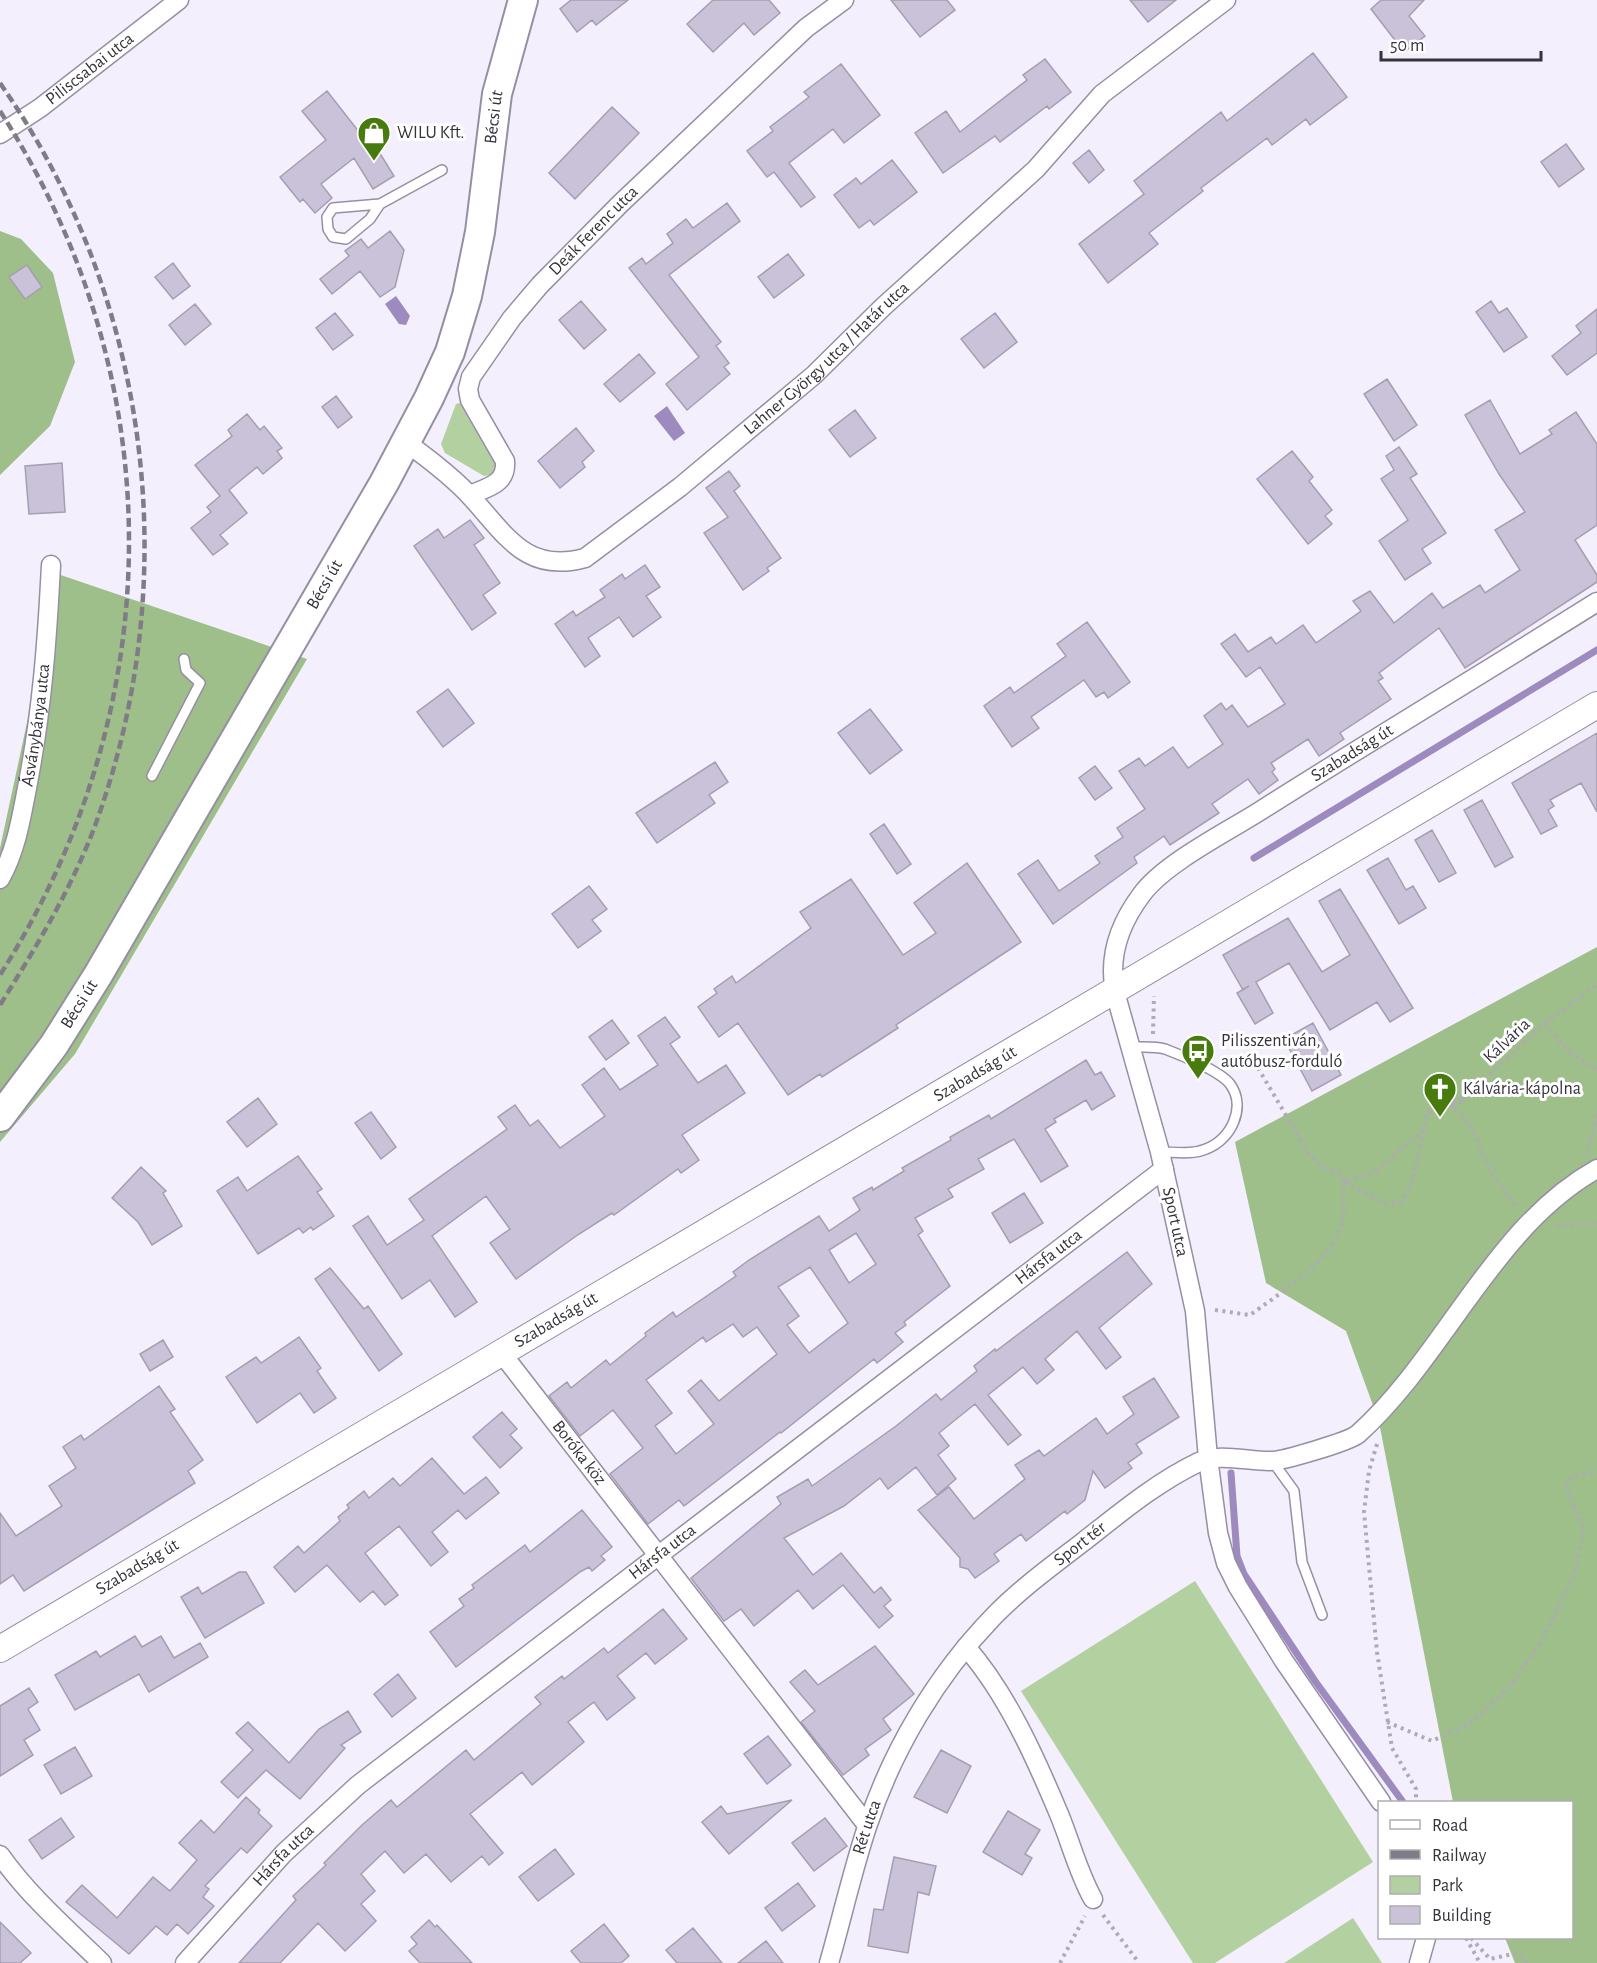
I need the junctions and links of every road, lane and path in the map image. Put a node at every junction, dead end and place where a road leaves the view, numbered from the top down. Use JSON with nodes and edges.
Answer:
{"nodes":[{"id":1,"x":179,"y":0,"type":"edge"},
{"id":2,"x":523,"y":0,"type":"edge"},
{"id":3,"x":844,"y":0,"type":"edge"},
{"id":4,"x":1226,"y":0,"type":"edge"},
{"id":5,"x":0,"y":134,"type":"edge"},
{"id":6,"x":442,"y":170,"type":"dead end"},
{"id":7,"x":380,"y":204,"type":"junction"},
{"id":8,"x":407,"y":443,"type":"junction"},
{"id":9,"x":470,"y":495,"type":"junction"},
{"id":10,"x":51,"y":565,"type":"dead end"},
{"id":11,"x":1597,"y":602,"type":"edge"},
{"id":12,"x":184,"y":659,"type":"dead end"},
{"id":13,"x":1597,"y":705,"type":"edge"},
{"id":14,"x":152,"y":776,"type":"dead end"},
{"id":15,"x":0,"y":879,"type":"edge"},
{"id":16,"x":1597,"y":985,"type":"edge"},
{"id":17,"x":1115,"y":992,"type":"junction"},
{"id":18,"x":1545,"y":1023,"type":"junction"},
{"id":19,"x":1133,"y":1047,"type":"junction"},
{"id":20,"x":1258,"y":1068,"type":"dead end"},
{"id":21,"x":1597,"y":1070,"type":"edge"},
{"id":22,"x":1450,"y":1105,"type":"junction"},
{"id":23,"x":1597,"y":1115,"type":"edge"},
{"id":24,"x":0,"y":1117,"type":"edge"},
{"id":25,"x":1424,"y":1130,"type":"junction"},
{"id":26,"x":1162,"y":1160,"type":"junction"},
{"id":27,"x":1597,"y":1169,"type":"edge"},
{"id":28,"x":1580,"y":1178,"type":"junction"},
{"id":29,"x":1344,"y":1182,"type":"junction"},
{"id":30,"x":1528,"y":1223,"type":"junction"},
{"id":31,"x":1195,"y":1311,"type":"junction"},
{"id":32,"x":500,"y":1351,"type":"junction"},
{"id":33,"x":1378,"y":1438,"type":"dead end"},
{"id":34,"x":1208,"y":1458,"type":"junction"},
{"id":35,"x":1273,"y":1462,"type":"junction"},
{"id":36,"x":1597,"y":1471,"type":"edge"},
{"id":37,"x":658,"y":1557,"type":"junction"},
{"id":38,"x":1322,"y":1615,"type":"dead end"},
{"id":39,"x":966,"y":1647,"type":"junction"},
{"id":40,"x":0,"y":1649,"type":"edge"},
{"id":41,"x":927,"y":1699,"type":"joint"},
{"id":42,"x":1387,"y":1722,"type":"junction"},
{"id":43,"x":1380,"y":1801,"type":"edge"},
{"id":44,"x":1416,"y":1801,"type":"edge"},
{"id":45,"x":867,"y":1825,"type":"junction"},
{"id":46,"x":0,"y":1854,"type":"edge"},
{"id":47,"x":1093,"y":1899,"type":"junction"},
{"id":48,"x":1426,"y":1939,"type":"edge"},
{"id":49,"x":1467,"y":1939,"type":"edge"},
{"id":50,"x":1472,"y":1939,"type":"edge"},
{"id":51,"x":102,"y":1963,"type":"edge"},
{"id":52,"x":184,"y":1963,"type":"edge"},
{"id":53,"x":829,"y":1963,"type":"edge"},
{"id":54,"x":1060,"y":1963,"type":"edge"},
{"id":55,"x":1138,"y":1963,"type":"edge"},
{"id":56,"x":1419,"y":1963,"type":"edge"},
{"id":57,"x":1480,"y":1963,"type":"edge"},
{"id":58,"x":1527,"y":1963,"type":"edge"}],
"edges":[{"from":1,"to":5,"type":"street","name":"Piliscsabai utca"},
{"from":2,"to":8,"type":"main road","name":"Bécsi út"},
{"from":3,"to":9,"type":"street","name":"Deák Ferenc utca"},
{"from":4,"to":9,"type":"street","name":"Lahner György utca / Határ utca"},
{"from":6,"to":7,"type":"lane"},
{"from":7,"to":7,"type":"lane"},
{"from":8,"to":9,"type":"street","name":"Lahner György utca / Határ utca"},
{"from":8,"to":24,"type":"main road","name":"Bécsi út"},
{"from":10,"to":15,"type":"street","name":"Ásványbánya utca"},
{"from":11,"to":17,"type":"street","name":"Szabadság út"},
{"from":12,"to":14,"type":"lane"},
{"from":13,"to":17,"type":"main road","name":"Szabadság út"},
{"from":16,"to":18,"type":"path"},
{"from":17,"to":19,"type":"street","name":"Sport utca"},
{"from":17,"to":32,"type":"main road","name":"Szabadság út"},
{"from":18,"to":21,"type":"path"},
{"from":18,"to":22,"type":"path","name":"Kálvária"},
{"from":19,"to":26,"type":"street","name":"Sport utca"},
{"from":19,"to":26,"type":"lane"},
{"from":20,"to":29,"type":"path"},
{"from":22,"to":25,"type":"path"},
{"from":22,"to":30,"type":"path"},
{"from":23,"to":28,"type":"path"},
{"from":25,"to":29,"type":"path"},
{"from":25,"to":29,"type":"path"},
{"from":26,"to":31,"type":"street","name":"Sport utca"},
{"from":26,"to":37,"type":"street","name":"Hársfa utca"},
{"from":27,"to":28,"type":"street"},
{"from":28,"to":30,"type":"street"},
{"from":29,"to":31,"type":"path"},
{"from":30,"to":35,"type":"street"},
{"from":31,"to":34,"type":"street","name":"Sport utca"},
{"from":32,"to":37,"type":"street","name":"Boróka köz"},
{"from":32,"to":40,"type":"main road","name":"Szabadság út"},
{"from":33,"to":42,"type":"path"},
{"from":34,"to":35,"type":"street"},
{"from":34,"to":39,"type":"street","name":"Sport tér"},
{"from":34,"to":43,"type":"street","name":"Sport utca"},
{"from":35,"to":38,"type":"lane"},
{"from":36,"to":42,"type":"path"},
{"from":37,"to":45,"type":"street","name":"Boróka köz"},
{"from":37,"to":52,"type":"street","name":"Hársfa utca"},
{"from":39,"to":41,"type":"street","name":"Sport tér"},
{"from":39,"to":47,"type":"street"},
{"from":41,"to":45,"type":"street","name":"Rét utca"},
{"from":42,"to":44,"type":"path"},
{"from":45,"to":53,"type":"street","name":"Rét utca"},
{"from":46,"to":51,"type":"street"},
{"from":47,"to":54,"type":"path"},
{"from":47,"to":55,"type":"path"},
{"from":48,"to":56,"type":"street"},
{"from":49,"to":57,"type":"path"},
{"from":50,"to":58,"type":"path"}]}
